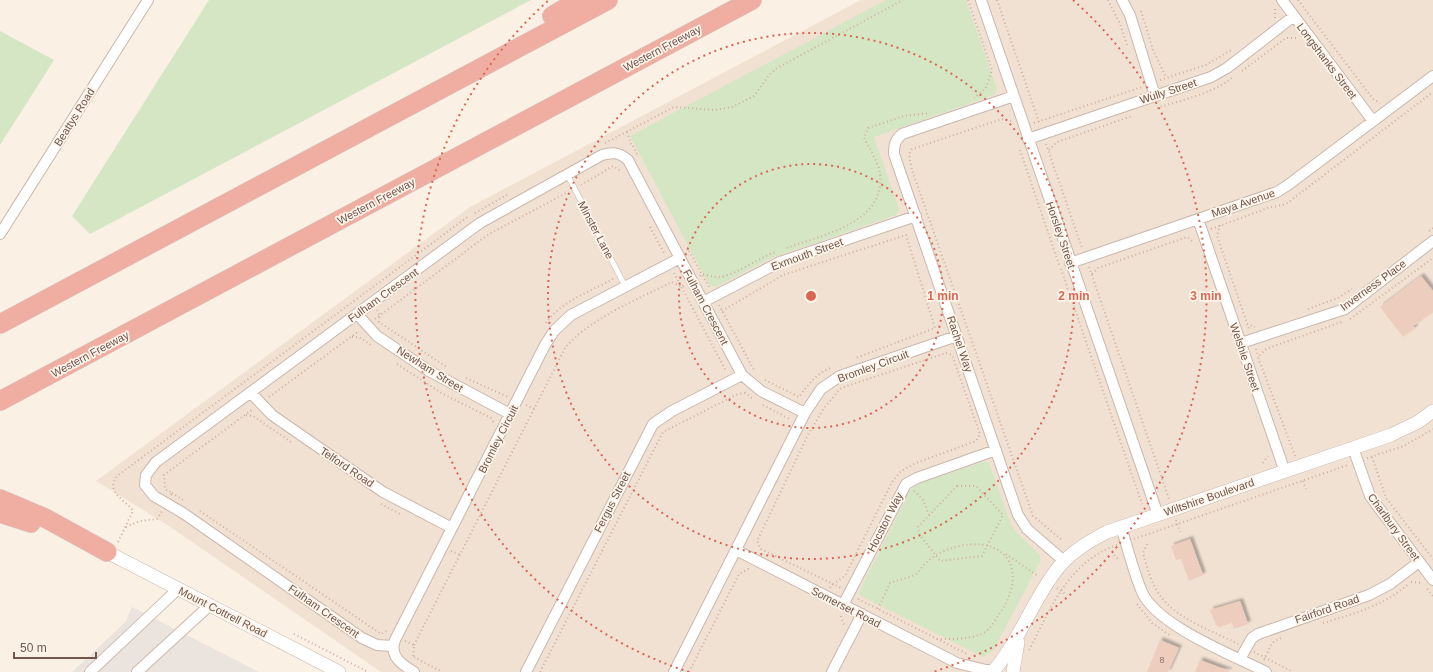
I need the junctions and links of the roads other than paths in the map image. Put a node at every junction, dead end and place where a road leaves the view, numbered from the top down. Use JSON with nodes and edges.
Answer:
{"nodes":[{"id":1,"x":148,"y":0,"type":"edge"},
{"id":2,"x":579,"y":0,"type":"edge"},
{"id":3,"x":608,"y":0,"type":"edge"},
{"id":4,"x":752,"y":0,"type":"edge"},
{"id":5,"x":981,"y":0,"type":"edge"},
{"id":6,"x":1122,"y":0,"type":"edge"},
{"id":7,"x":1282,"y":0,"type":"edge"},
{"id":8,"x":1294,"y":16,"type":"junction"},
{"id":9,"x":1433,"y":76,"type":"edge"},
{"id":10,"x":1014,"y":96,"type":"junction"},
{"id":11,"x":1155,"y":96,"type":"junction"},
{"id":12,"x":403,"y":109,"type":"junction"},
{"id":13,"x":1370,"y":117,"type":"junction"},
{"id":14,"x":1028,"y":139,"type":"junction"},
{"id":15,"x":567,"y":174,"type":"junction"},
{"id":16,"x":916,"y":216,"type":"junction"},
{"id":17,"x":1198,"y":219,"type":"junction"},
{"id":18,"x":0,"y":234,"type":"edge"},
{"id":19,"x":1433,"y":242,"type":"edge"},
{"id":20,"x":680,"y":258,"type":"junction"},
{"id":21,"x":1070,"y":263,"type":"junction"},
{"id":22,"x":626,"y":286,"type":"junction"},
{"id":23,"x":207,"y":292,"type":"junction"},
{"id":24,"x":703,"y":302,"type":"junction"},
{"id":25,"x":357,"y":314,"type":"junction"},
{"id":26,"x":0,"y":324,"type":"edge"},
{"id":27,"x":957,"y":336,"type":"junction"},
{"id":28,"x":1241,"y":343,"type":"junction"},
{"id":29,"x":738,"y":377,"type":"junction"},
{"id":30,"x":252,"y":393,"type":"junction"},
{"id":31,"x":0,"y":401,"type":"edge"},
{"id":32,"x":0,"y":411,"type":"edge"},
{"id":33,"x":1433,"y":411,"type":"edge"},
{"id":34,"x":510,"y":414,"type":"junction"},
{"id":35,"x":805,"y":414,"type":"junction"},
{"id":36,"x":1353,"y":448,"type":"junction"},
{"id":37,"x":996,"y":450,"type":"junction"},
{"id":38,"x":1285,"y":472,"type":"junction"},
{"id":39,"x":0,"y":499,"type":"edge"},
{"id":40,"x":0,"y":513,"type":"edge"},
{"id":41,"x":1158,"y":515,"type":"junction"},
{"id":42,"x":1121,"y":527,"type":"junction"},
{"id":43,"x":452,"y":528,"type":"junction"},
{"id":44,"x":736,"y":550,"type":"junction"},
{"id":45,"x":107,"y":552,"type":"junction"},
{"id":46,"x":1064,"y":561,"type":"junction"},
{"id":47,"x":1419,"y":562,"type":"junction"},
{"id":48,"x":1433,"y":580,"type":"edge"},
{"id":49,"x":178,"y":589,"type":"junction"},
{"id":50,"x":843,"y":605,"type":"junction"},
{"id":51,"x":209,"y":606,"type":"junction"},
{"id":52,"x":862,"y":614,"type":"junction"},
{"id":53,"x":1022,"y":629,"type":"junction"},
{"id":54,"x":395,"y":642,"type":"junction"},
{"id":55,"x":1240,"y":659,"type":"junction"},
{"id":56,"x":957,"y":663,"type":"junction"},
{"id":57,"x":411,"y":670,"type":"edge"},
{"id":58,"x":993,"y":670,"type":"edge"},
{"id":59,"x":1263,"y":670,"type":"edge"},
{"id":60,"x":90,"y":672,"type":"edge"},
{"id":61,"x":137,"y":672,"type":"edge"},
{"id":62,"x":339,"y":672,"type":"edge"},
{"id":63,"x":526,"y":672,"type":"edge"},
{"id":64,"x":674,"y":672,"type":"edge"},
{"id":65,"x":832,"y":672,"type":"edge"},
{"id":66,"x":968,"y":672,"type":"edge"},
{"id":67,"x":1009,"y":672,"type":"edge"},
{"id":68,"x":1013,"y":672,"type":"edge"}],
"edges":[{"from":1,"to":18,"type":"street","name":"Beattys Road"},
{"from":2,"to":12,"type":"highway"},
{"from":3,"to":12,"type":"highway"},
{"from":4,"to":23,"type":"highway","name":"Western Freeway"},
{"from":5,"to":10,"type":"street","name":"Horsley Street"},
{"from":6,"to":11,"type":"street"},
{"from":7,"to":8,"type":"street","name":"Longshanks Street"},
{"from":8,"to":11,"type":"street","name":"Wully Street"},
{"from":8,"to":13,"type":"street","name":"Longshanks Street"},
{"from":9,"to":13,"type":"street","name":"Maya Avenue"},
{"from":10,"to":14,"type":"street","name":"Horsley Street"},
{"from":10,"to":16,"type":"street","name":"Rachel Way"},
{"from":11,"to":14,"type":"street","name":"Wully Street"},
{"from":12,"to":26,"type":"highway"},
{"from":13,"to":17,"type":"street","name":"Maya Avenue"},
{"from":14,"to":21,"type":"street","name":"Horsley Street"},
{"from":15,"to":20,"type":"street","name":"Fulham Crescent"},
{"from":15,"to":22,"type":"lane","name":"Minster Lane"},
{"from":15,"to":25,"type":"street","name":"Fulham Crescent"},
{"from":16,"to":24,"type":"street","name":"Exmouth Street"},
{"from":16,"to":27,"type":"street","name":"Rachel Way"},
{"from":17,"to":21,"type":"street","name":"Maya Avenue"},
{"from":17,"to":28,"type":"street","name":"Welshie Street"},
{"from":19,"to":28,"type":"street","name":"Inverness Place"},
{"from":20,"to":22,"type":"street","name":"Bromley Circuit"},
{"from":20,"to":24,"type":"street","name":"Fulham Crescent"},
{"from":21,"to":41,"type":"street","name":"Horsley Street"},
{"from":22,"to":34,"type":"street","name":"Bromley Circuit"},
{"from":23,"to":31,"type":"highway","name":"Western Freeway"},
{"from":23,"to":32,"type":"highway"},
{"from":24,"to":29,"type":"street","name":"Fulham Crescent"},
{"from":25,"to":30,"type":"street","name":"Fulham Crescent"},
{"from":25,"to":34,"type":"street","name":"Newham Street"},
{"from":27,"to":35,"type":"street","name":"Bromley Circuit"},
{"from":27,"to":37,"type":"street","name":"Rachel Way"},
{"from":28,"to":38,"type":"street","name":"Welshie Street"},
{"from":29,"to":35,"type":"street","name":"Fulham Crescent"},
{"from":29,"to":63,"type":"street","name":"Fergus Street"},
{"from":30,"to":43,"type":"street","name":"Telford Road"},
{"from":30,"to":54,"type":"street","name":"Fulham Crescent"},
{"from":33,"to":36,"type":"street","name":"Wiltshire Boulevard"},
{"from":34,"to":43,"type":"street","name":"Bromley Circuit"},
{"from":35,"to":44,"type":"street","name":"Bromley Circuit"},
{"from":36,"to":38,"type":"street","name":"Wiltshire Boulevard"},
{"from":36,"to":47,"type":"street","name":"Charlbury Street"},
{"from":37,"to":46,"type":"street","name":"Rachel Way"},
{"from":37,"to":50,"type":"street","name":"Hocston Way"},
{"from":38,"to":41,"type":"street","name":"Wiltshire Boulevard"},
{"from":39,"to":45,"type":"highway"},
{"from":40,"to":45,"type":"highway"},
{"from":41,"to":42,"type":"street","name":"Wiltshire Boulevard"},
{"from":42,"to":46,"type":"street","name":"Wiltshire Boulevard"},
{"from":42,"to":55,"type":"street"},
{"from":43,"to":54,"type":"street","name":"Bromley Circuit"},
{"from":44,"to":50,"type":"street","name":"Somerset Road"},
{"from":44,"to":64,"type":"street","name":"Bromley Circuit"},
{"from":45,"to":49,"type":"street","name":"Mount Cottrell Road"},
{"from":46,"to":53,"type":"street","name":"Wiltshire Boulevard"},
{"from":47,"to":48,"type":"street","name":"Charlbury Street"},
{"from":47,"to":55,"type":"street","name":"Fairford Road"},
{"from":49,"to":51,"type":"street","name":"Mount Cottrell Road"},
{"from":49,"to":60,"type":"street"},
{"from":50,"to":52,"type":"street","name":"Somerset Road"},
{"from":51,"to":61,"type":"street"},
{"from":51,"to":62,"type":"street","name":"Mount Cottrell Road"},
{"from":52,"to":56,"type":"street","name":"Somerset Road"},
{"from":52,"to":65,"type":"street"},
{"from":53,"to":58,"type":"street","name":"Wiltshire Boulevard"},
{"from":53,"to":68,"type":"street","name":"Wiltshire Boulevard"},
{"from":54,"to":57,"type":"street"},
{"from":55,"to":59,"type":"street"},
{"from":56,"to":58,"type":"street","name":"Somerset Road"},
{"from":56,"to":66,"type":"street","name":"Somerset Road"},
{"from":58,"to":67,"type":"street"}]}
